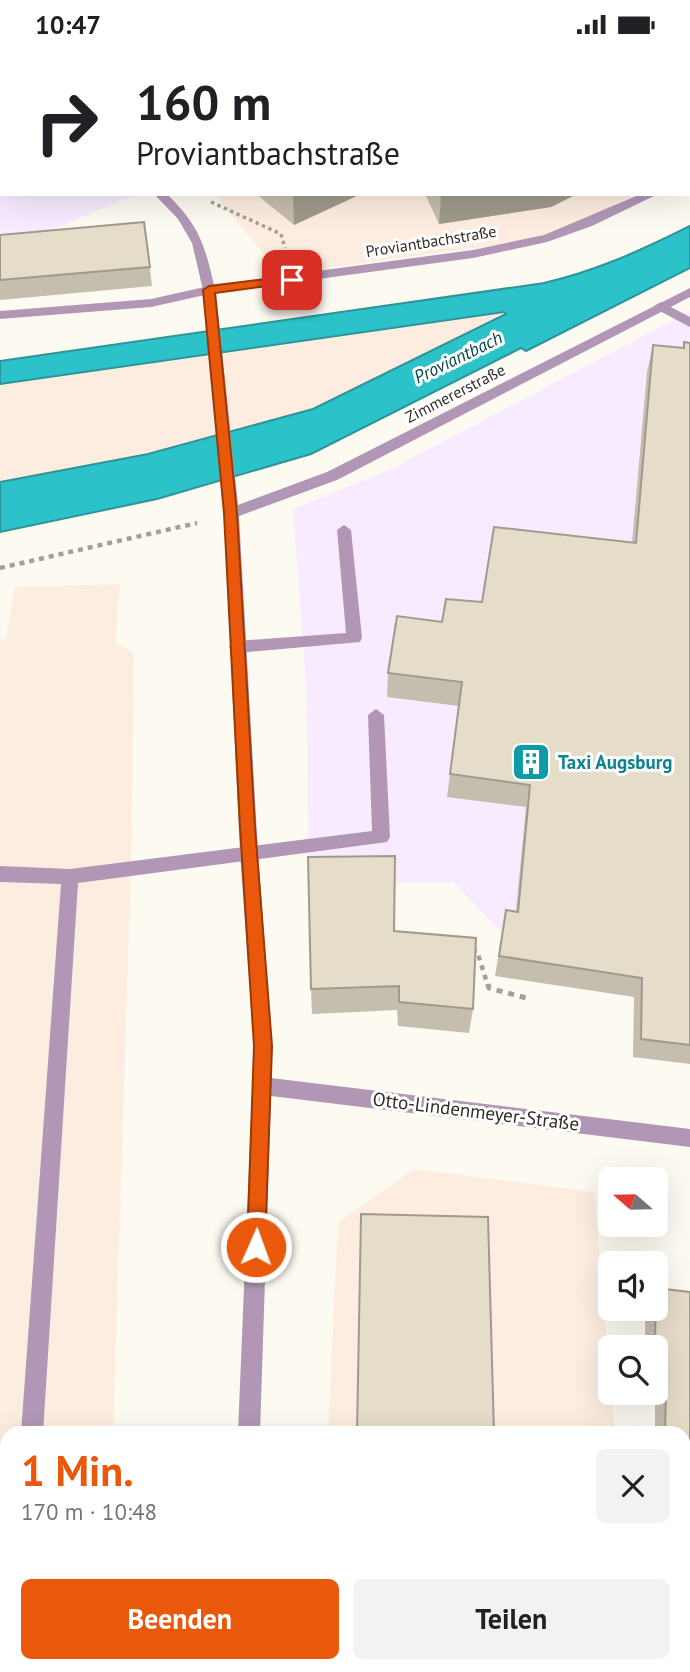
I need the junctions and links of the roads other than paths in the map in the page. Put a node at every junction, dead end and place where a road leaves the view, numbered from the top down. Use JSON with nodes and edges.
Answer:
{"nodes":[{"id":1,"x":162,"y":196,"type":"edge"},
{"id":2,"x":648,"y":196,"type":"edge"},
{"id":3,"x":209,"y":290,"type":"junction"},
{"id":4,"x":690,"y":292,"type":"edge"},
{"id":5,"x":661,"y":306,"type":"junction"},
{"id":6,"x":0,"y":315,"type":"edge"},
{"id":7,"x":690,"y":323,"type":"edge"},
{"id":8,"x":231,"y":513,"type":"junction"},
{"id":9,"x":344,"y":530,"type":"dead end"},
{"id":10,"x":237,"y":647,"type":"junction"},
{"id":11,"x":376,"y":715,"type":"dead end"},
{"id":12,"x":249,"y":853,"type":"junction"},
{"id":13,"x":0,"y":874,"type":"edge"},
{"id":14,"x":71,"y":877,"type":"junction"},
{"id":15,"x":262,"y":1086,"type":"junction"},
{"id":16,"x":690,"y":1138,"type":"edge"},
{"id":17,"x":32,"y":1426,"type":"edge"},
{"id":18,"x":249,"y":1426,"type":"edge"}],
"edges":[{"from":1,"to":3,"type":"street"},
{"from":2,"to":3,"type":"street","name":"Proviantbachstraße"},
{"from":3,"to":6,"type":"street","name":"Proviantbachstraße"},
{"from":3,"to":8,"type":"street"},
{"from":4,"to":5,"type":"street","name":"Zimmererstraße"},
{"from":5,"to":7,"type":"street"},
{"from":5,"to":8,"type":"street","name":"Zimmererstraße"},
{"from":8,"to":10,"type":"street"},
{"from":9,"to":10,"type":"street"},
{"from":10,"to":12,"type":"street"},
{"from":11,"to":12,"type":"street"},
{"from":12,"to":14,"type":"street"},
{"from":12,"to":15,"type":"street"},
{"from":13,"to":14,"type":"street"},
{"from":14,"to":17,"type":"street"},
{"from":15,"to":16,"type":"street","name":"Otto-Lindenmeyer-Straße"},
{"from":15,"to":18,"type":"street"}]}
